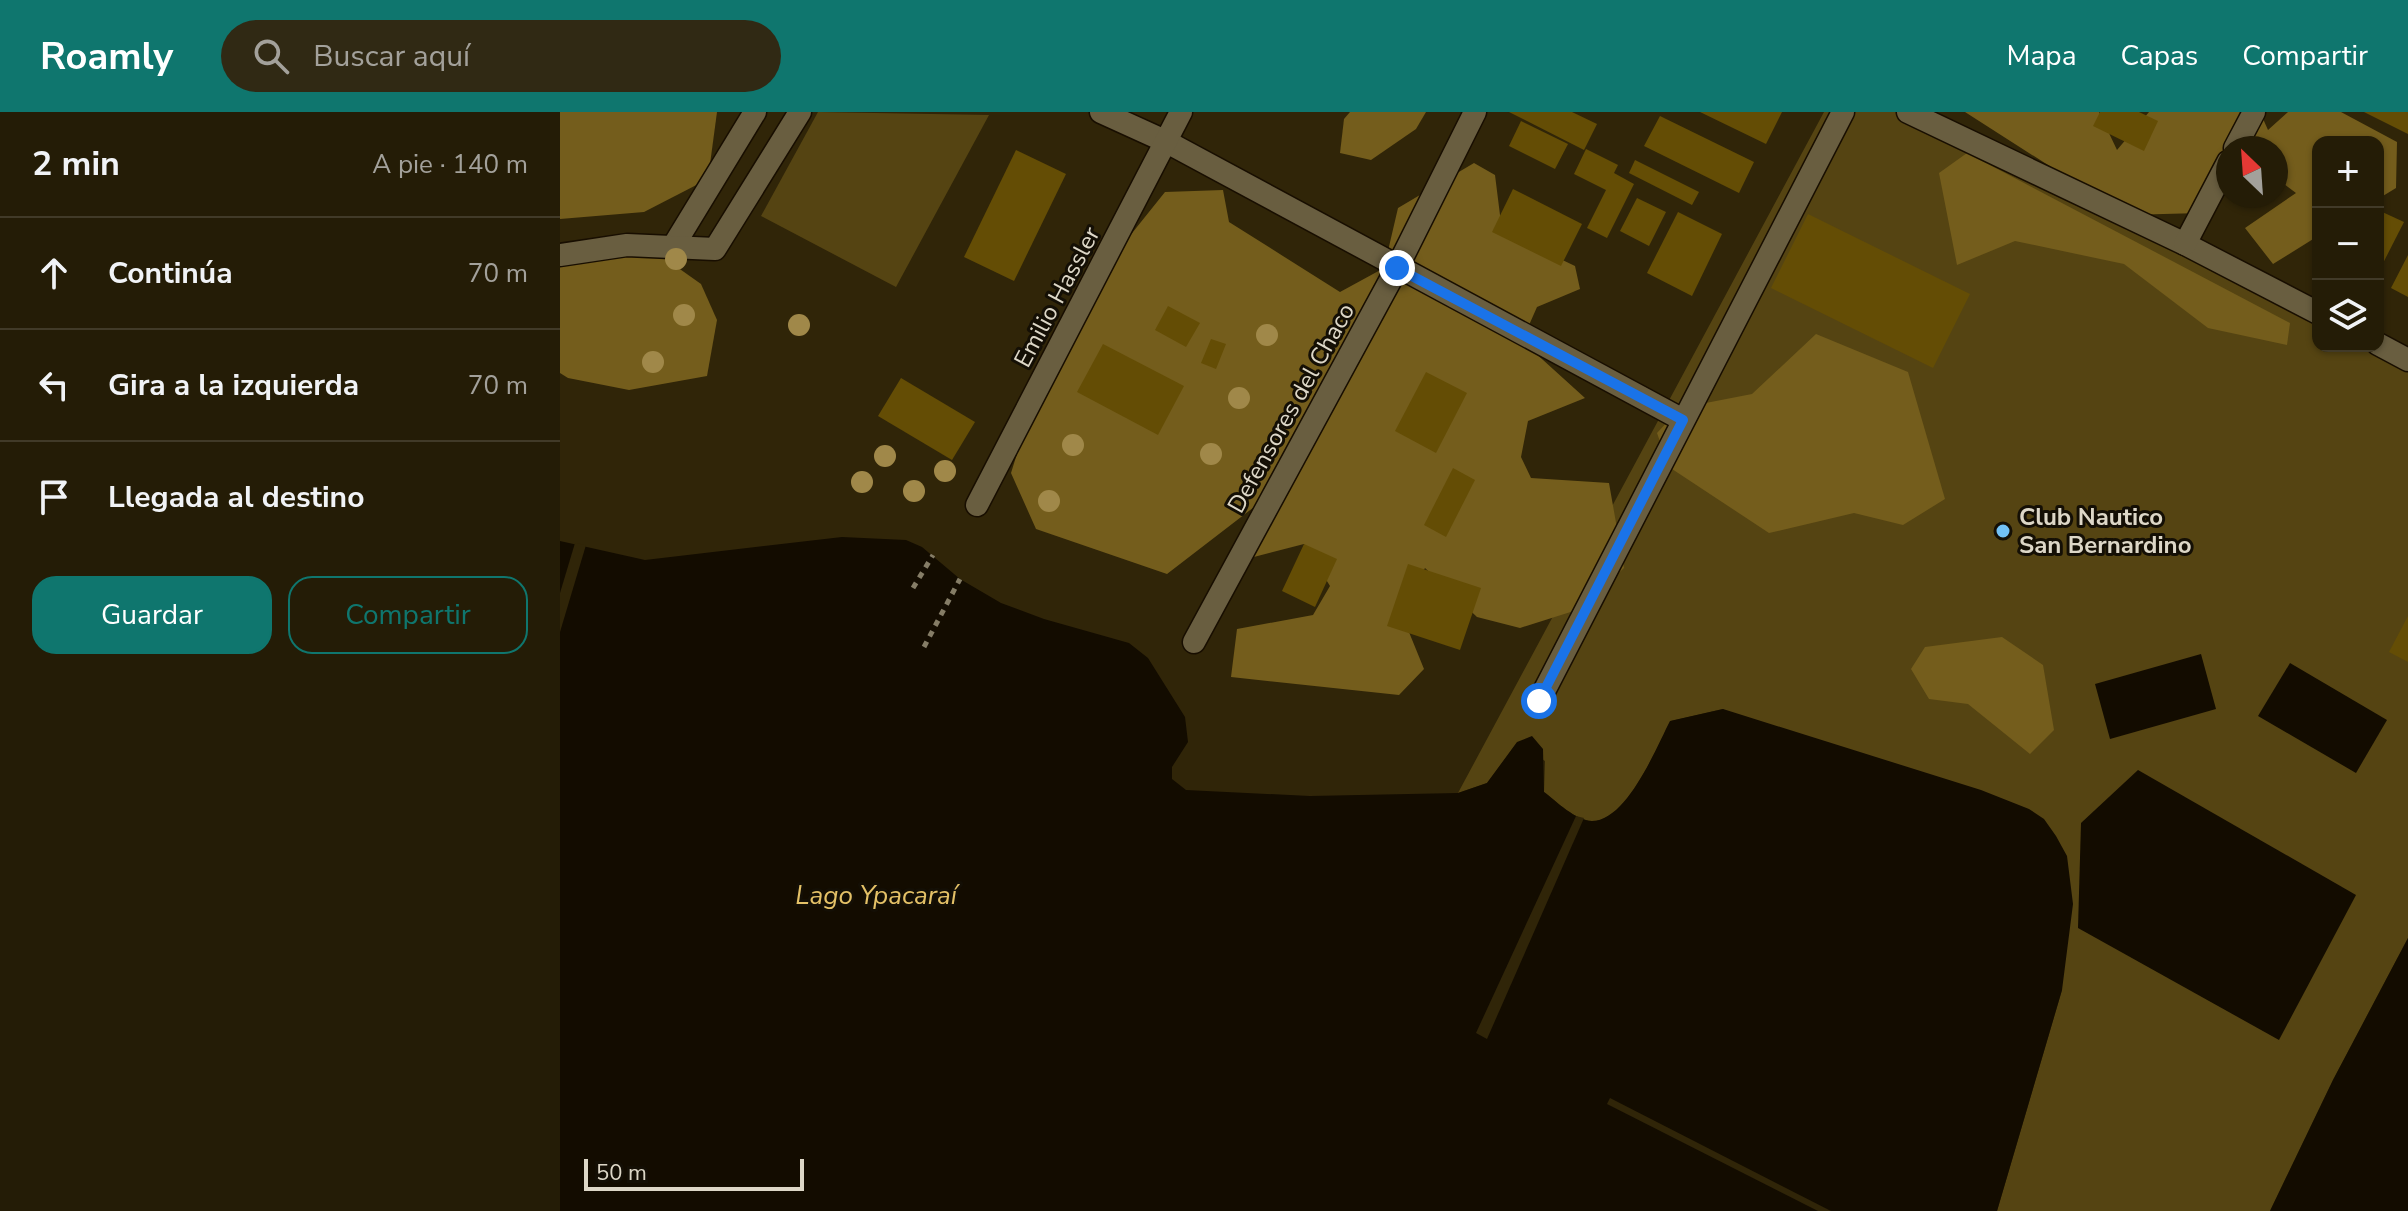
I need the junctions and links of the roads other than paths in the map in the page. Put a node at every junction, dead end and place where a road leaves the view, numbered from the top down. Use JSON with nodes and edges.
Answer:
{"nodes":[{"id":1,"x":755,"y":112,"type":"edge"},
{"id":2,"x":800,"y":112,"type":"edge"},
{"id":3,"x":1101,"y":112,"type":"edge"},
{"id":4,"x":1181,"y":112,"type":"edge"},
{"id":5,"x":1475,"y":112,"type":"edge"},
{"id":6,"x":1843,"y":112,"type":"edge"},
{"id":7,"x":1908,"y":112,"type":"edge"},
{"id":8,"x":2254,"y":112,"type":"edge"},
{"id":9,"x":2241,"y":136,"type":"edge"},
{"id":10,"x":1167,"y":142,"type":"junction"},
{"id":11,"x":2216,"y":185,"type":"edge"},
{"id":12,"x":2185,"y":244,"type":"junction"},
{"id":13,"x":674,"y":245,"type":"junction"},
{"id":14,"x":560,"y":255,"type":"edge"},
{"id":15,"x":1397,"y":268,"type":"junction"},
{"id":16,"x":2312,"y":310,"type":"edge"},
{"id":17,"x":2384,"y":347,"type":"edge"},
{"id":18,"x":2408,"y":360,"type":"edge"},
{"id":19,"x":1683,"y":420,"type":"junction"},
{"id":20,"x":977,"y":505,"type":"dead end"},
{"id":21,"x":1194,"y":642,"type":"dead end"},
{"id":22,"x":1539,"y":701,"type":"dead end"}],
"edges":[{"from":1,"to":13,"type":"street"},
{"from":2,"to":13,"type":"street"},
{"from":3,"to":10,"type":"street"},
{"from":4,"to":10,"type":"street","name":"Emilio Hassler"},
{"from":5,"to":15,"type":"street","name":"Defensores del Chaco"},
{"from":6,"to":19,"type":"street"},
{"from":7,"to":12,"type":"street"},
{"from":8,"to":9,"type":"street"},
{"from":10,"to":15,"type":"street"},
{"from":10,"to":20,"type":"street","name":"Emilio Hassler"},
{"from":11,"to":12,"type":"street"},
{"from":12,"to":16,"type":"street"},
{"from":13,"to":14,"type":"street"},
{"from":15,"to":19,"type":"street"},
{"from":15,"to":21,"type":"street","name":"Defensores del Chaco"},
{"from":17,"to":18,"type":"street"},
{"from":19,"to":22,"type":"street"}]}
